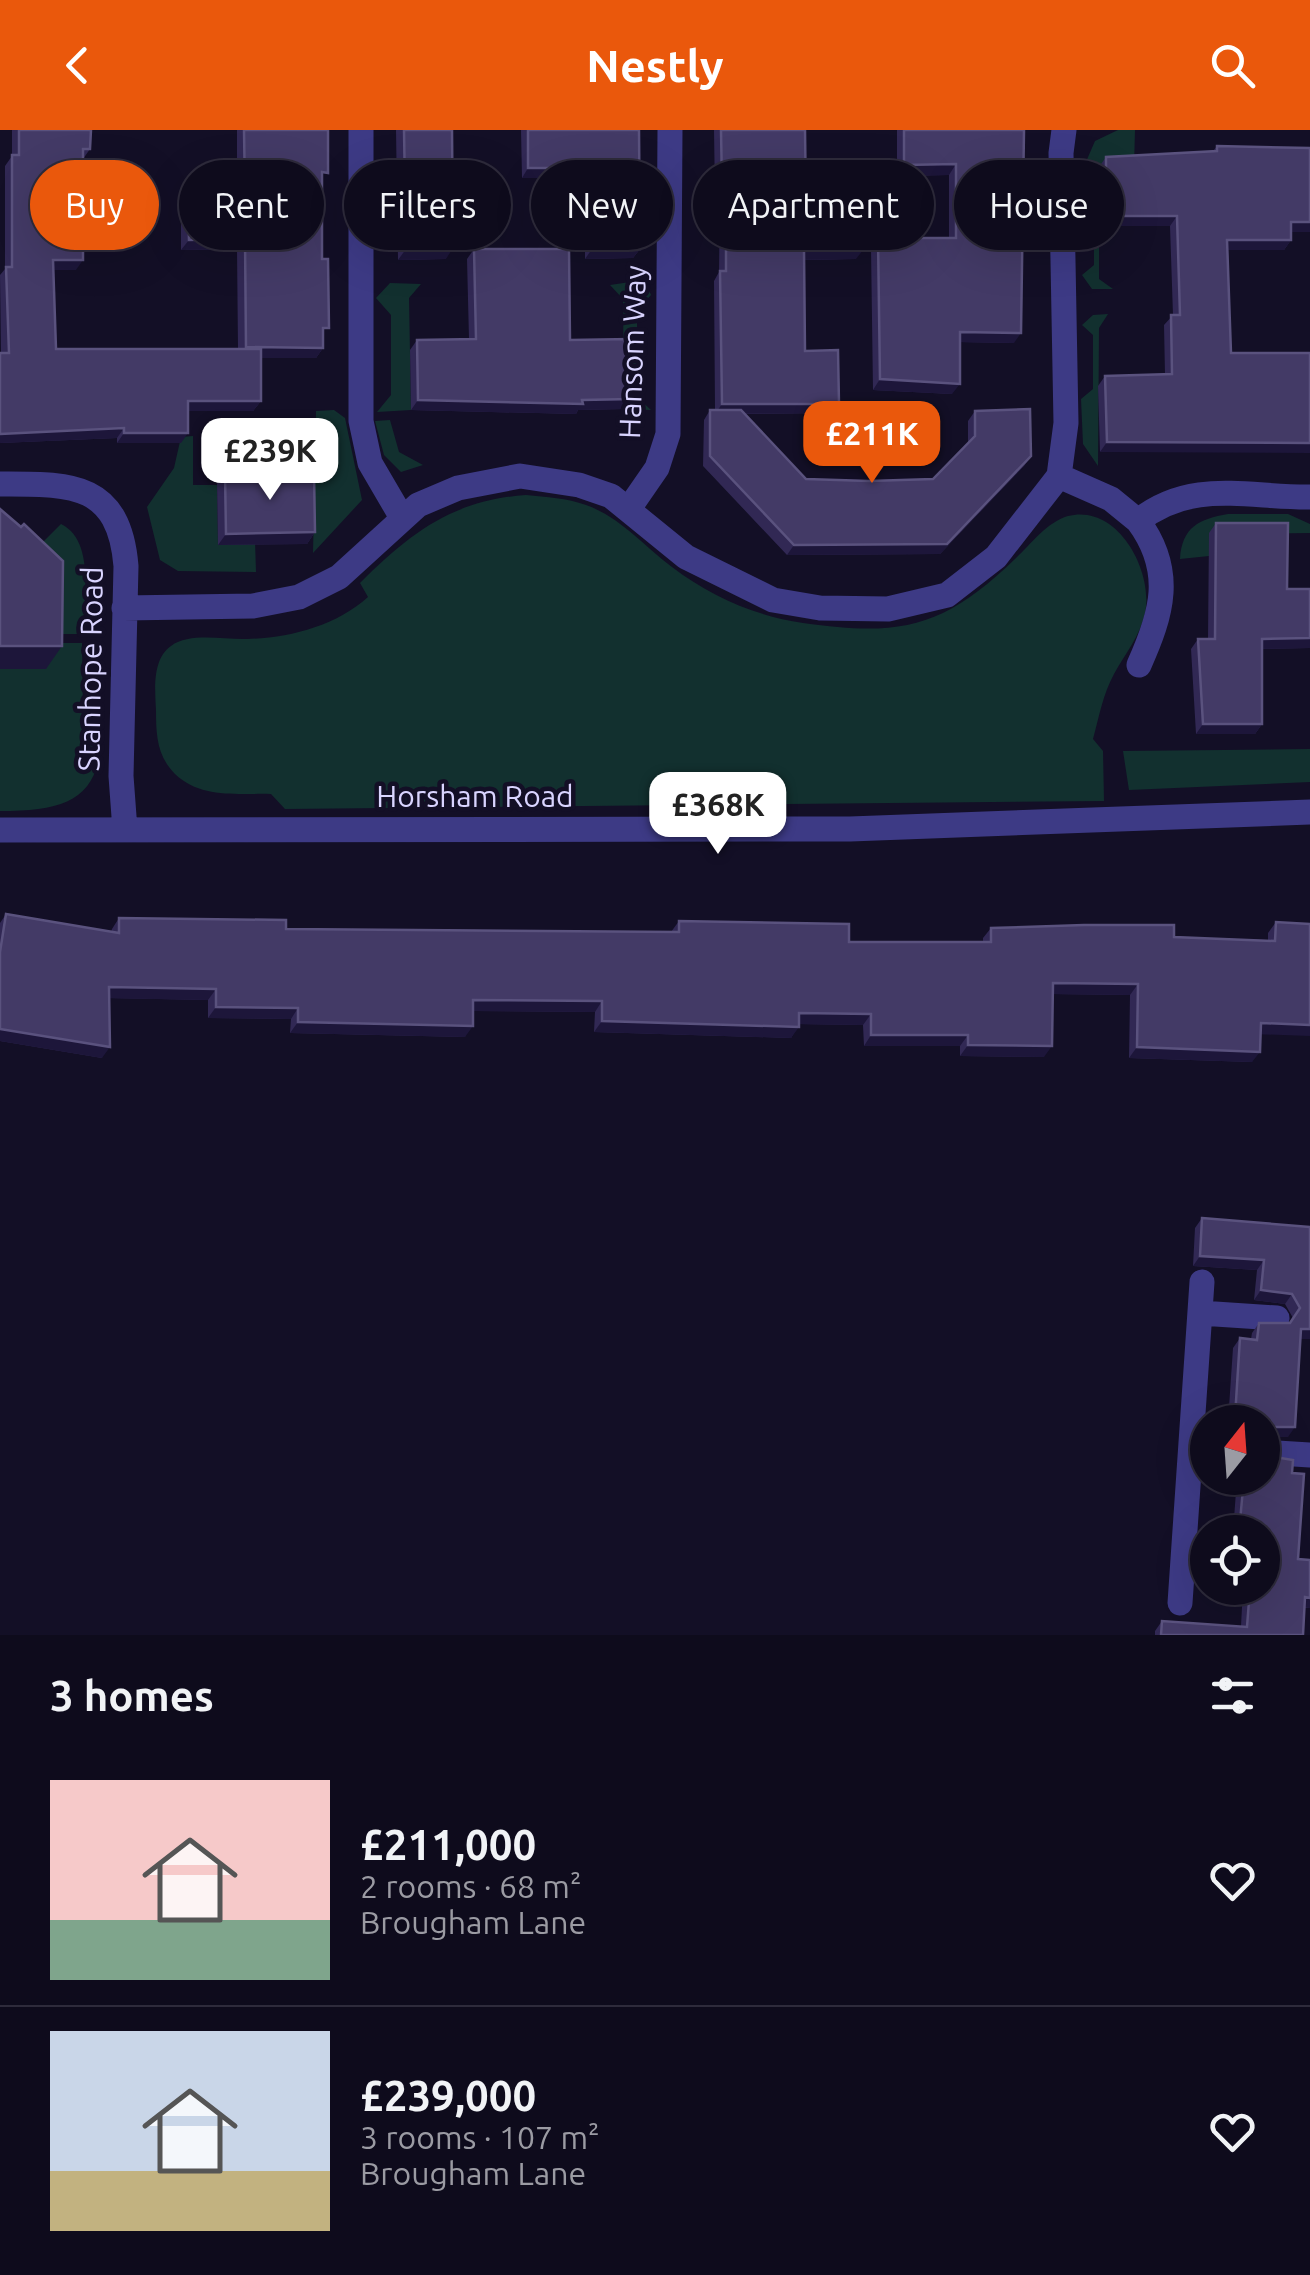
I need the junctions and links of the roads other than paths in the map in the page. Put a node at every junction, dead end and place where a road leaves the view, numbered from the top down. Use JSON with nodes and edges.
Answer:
{"nodes":[{"id":1,"x":361,"y":130,"type":"edge"},
{"id":2,"x":670,"y":130,"type":"edge"},
{"id":3,"x":1064,"y":130,"type":"edge"},
{"id":4,"x":1059,"y":476,"type":"junction"},
{"id":5,"x":0,"y":484,"type":"edge"},
{"id":6,"x":1310,"y":497,"type":"edge"},
{"id":7,"x":630,"y":508,"type":"junction"},
{"id":8,"x":402,"y":516,"type":"junction"},
{"id":9,"x":1138,"y":521,"type":"junction"},
{"id":10,"x":124,"y":608,"type":"junction"},
{"id":11,"x":1139,"y":666,"type":"dead end"},
{"id":12,"x":1310,"y":812,"type":"edge"},
{"id":13,"x":0,"y":830,"type":"edge"},
{"id":14,"x":125,"y":830,"type":"junction"},
{"id":15,"x":1202,"y":1282,"type":"dead end"},
{"id":16,"x":1200,"y":1313,"type":"junction"},
{"id":17,"x":1277,"y":1318,"type":"edge"},
{"id":18,"x":1199,"y":1405,"type":"edge"},
{"id":19,"x":1280,"y":1453,"type":"edge"},
{"id":20,"x":1310,"y":1455,"type":"edge"},
{"id":21,"x":1193,"y":1495,"type":"edge"},
{"id":22,"x":1180,"y":1603,"type":"dead end"}],
"edges":[{"from":1,"to":8,"type":"street"},
{"from":2,"to":7,"type":"street","name":"Hansom Way"},
{"from":3,"to":4,"type":"street"},
{"from":4,"to":7,"type":"street"},
{"from":4,"to":9,"type":"street"},
{"from":5,"to":10,"type":"street","name":"Stanhope Road"},
{"from":6,"to":9,"type":"street"},
{"from":7,"to":8,"type":"street"},
{"from":8,"to":10,"type":"street"},
{"from":9,"to":11,"type":"street"},
{"from":10,"to":14,"type":"street","name":"Stanhope Road"},
{"from":12,"to":14,"type":"street","name":"Horsham Road"},
{"from":13,"to":14,"type":"street","name":"Horsham Road"},
{"from":15,"to":16,"type":"street"},
{"from":16,"to":17,"type":"street"},
{"from":16,"to":18,"type":"street"},
{"from":19,"to":20,"type":"street"},
{"from":21,"to":22,"type":"street"}]}
